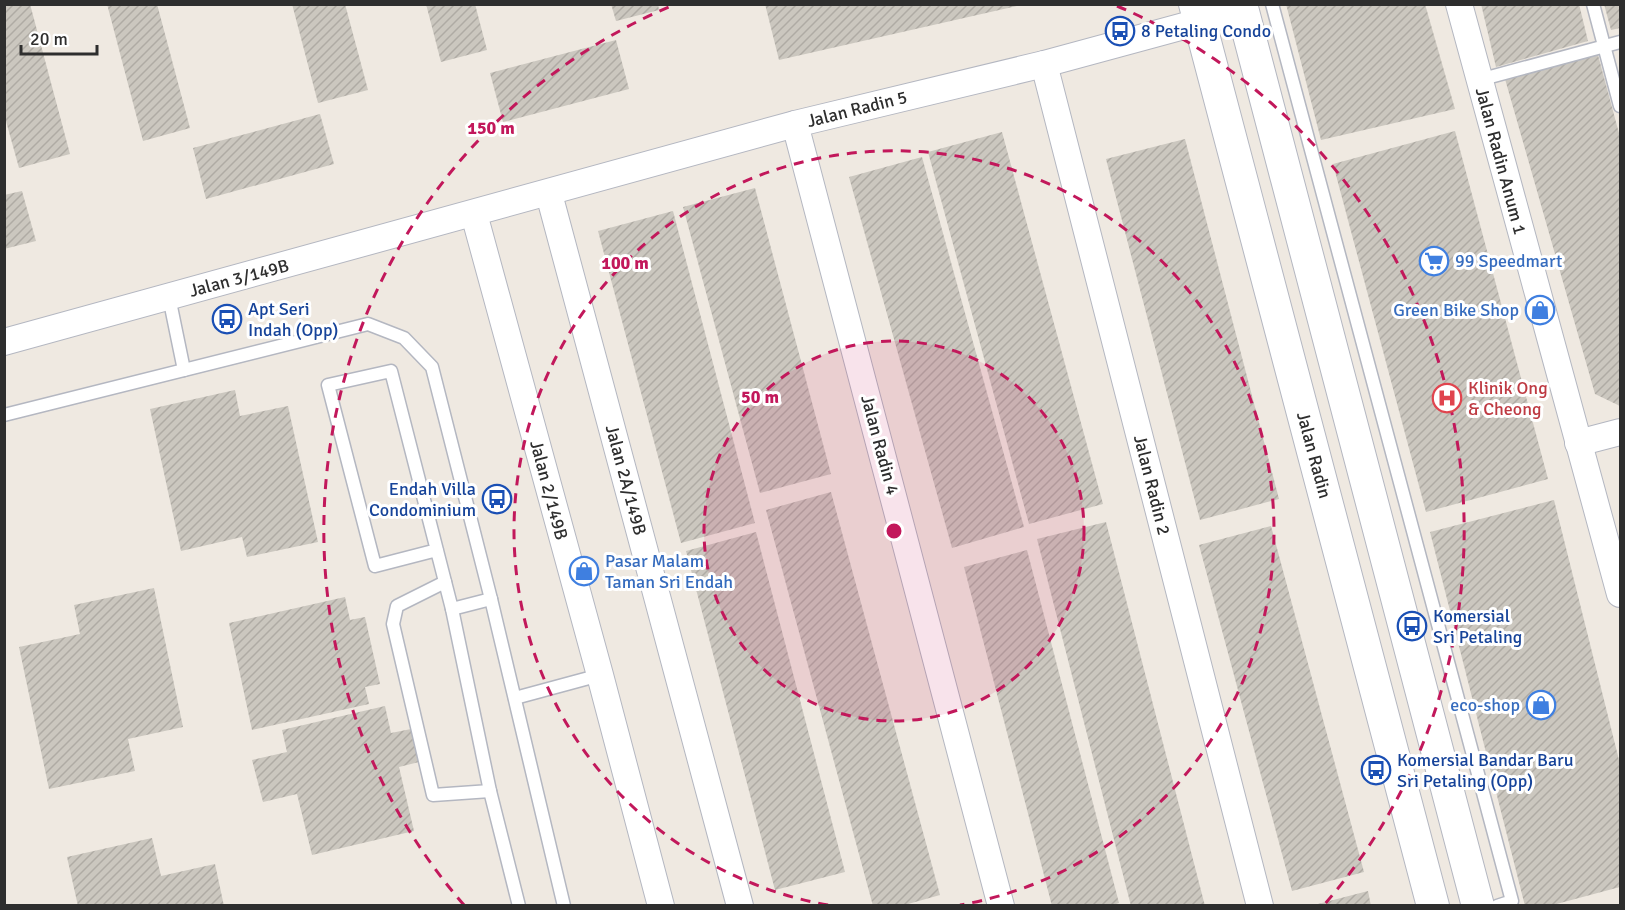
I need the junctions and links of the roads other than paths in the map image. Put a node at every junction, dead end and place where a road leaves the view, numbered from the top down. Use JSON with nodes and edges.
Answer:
{"nodes":[{"id":1,"x":1459,"y":4,"type":"edge"},
{"id":2,"x":1593,"y":4,"type":"edge"},
{"id":3,"x":1252,"y":6,"type":"edge"},
{"id":4,"x":1197,"y":13,"type":"edge"},
{"id":5,"x":1620,"y":42,"type":"edge"},
{"id":6,"x":1604,"y":47,"type":"junction"},
{"id":7,"x":1044,"y":64,"type":"junction"},
{"id":8,"x":1479,"y":80,"type":"junction"},
{"id":9,"x":1620,"y":106,"type":"edge"},
{"id":10,"x":795,"y":124,"type":"junction"},
{"id":11,"x":549,"y":194,"type":"junction"},
{"id":12,"x":474,"y":214,"type":"junction"},
{"id":13,"x":169,"y":297,"type":"junction"},
{"id":14,"x":4,"y":342,"type":"edge"},
{"id":15,"x":184,"y":370,"type":"junction"},
{"id":16,"x":4,"y":416,"type":"edge"},
{"id":17,"x":1620,"y":432,"type":"edge"},
{"id":18,"x":1578,"y":443,"type":"junction"},
{"id":19,"x":437,"y":550,"type":"junction"},
{"id":20,"x":445,"y":582,"type":"junction"},
{"id":21,"x":1620,"y":594,"type":"edge"},
{"id":22,"x":491,"y":599,"type":"junction"},
{"id":23,"x":452,"y":609,"type":"junction"},
{"id":24,"x":600,"y":675,"type":"junction"},
{"id":25,"x":515,"y":698,"type":"junction"},
{"id":26,"x":490,"y":791,"type":"junction"},
{"id":27,"x":519,"y":906,"type":"edge"},
{"id":28,"x":564,"y":906,"type":"edge"},
{"id":29,"x":661,"y":906,"type":"edge"},
{"id":30,"x":740,"y":906,"type":"edge"},
{"id":31,"x":1001,"y":906,"type":"edge"},
{"id":32,"x":1260,"y":906,"type":"edge"},
{"id":33,"x":1433,"y":906,"type":"edge"},
{"id":34,"x":1479,"y":906,"type":"edge"},
{"id":35,"x":1497,"y":906,"type":"edge"}],
"edges":[{"from":1,"to":8,"type":"street","name":"Jalan Radin Anum 1"},
{"from":2,"to":6,"type":"lane"},
{"from":3,"to":4,"type":"street","name":"Jalan Radin 5"},
{"from":3,"to":34,"type":"street"},
{"from":3,"to":35,"type":"lane"},
{"from":4,"to":7,"type":"street","name":"Jalan Radin 5"},
{"from":4,"to":33,"type":"street","name":"Jalan Radin"},
{"from":5,"to":6,"type":"lane"},
{"from":6,"to":8,"type":"lane"},
{"from":6,"to":9,"type":"lane"},
{"from":7,"to":10,"type":"street","name":"Jalan Radin 5"},
{"from":7,"to":32,"type":"street","name":"Jalan Radin 2"},
{"from":8,"to":18,"type":"street","name":"Jalan Radin Anum 1"},
{"from":10,"to":11,"type":"street","name":"Jalan Radin 5"},
{"from":10,"to":31,"type":"street","name":"Jalan Radin 4"},
{"from":11,"to":12,"type":"street","name":"Jalan Radin 5"},
{"from":11,"to":30,"type":"street","name":"Jalan 2A/149B"},
{"from":12,"to":13,"type":"street","name":"Jalan 3/149B"},
{"from":12,"to":24,"type":"street","name":"Jalan 2/149B"},
{"from":13,"to":14,"type":"street","name":"Jalan 3/149B"},
{"from":13,"to":15,"type":"lane"},
{"from":15,"to":16,"type":"lane"},
{"from":15,"to":22,"type":"lane"},
{"from":17,"to":18,"type":"street"},
{"from":18,"to":21,"type":"street","name":"Jalan Radin Anum 1"},
{"from":19,"to":19,"type":"lane"},
{"from":19,"to":20,"type":"lane"},
{"from":20,"to":23,"type":"lane"},
{"from":20,"to":26,"type":"lane"},
{"from":22,"to":23,"type":"lane"},
{"from":22,"to":25,"type":"lane"},
{"from":23,"to":26,"type":"lane"},
{"from":24,"to":25,"type":"lane"},
{"from":24,"to":29,"type":"street","name":"Jalan 2/149B"},
{"from":25,"to":28,"type":"lane"},
{"from":26,"to":27,"type":"lane"}]}
